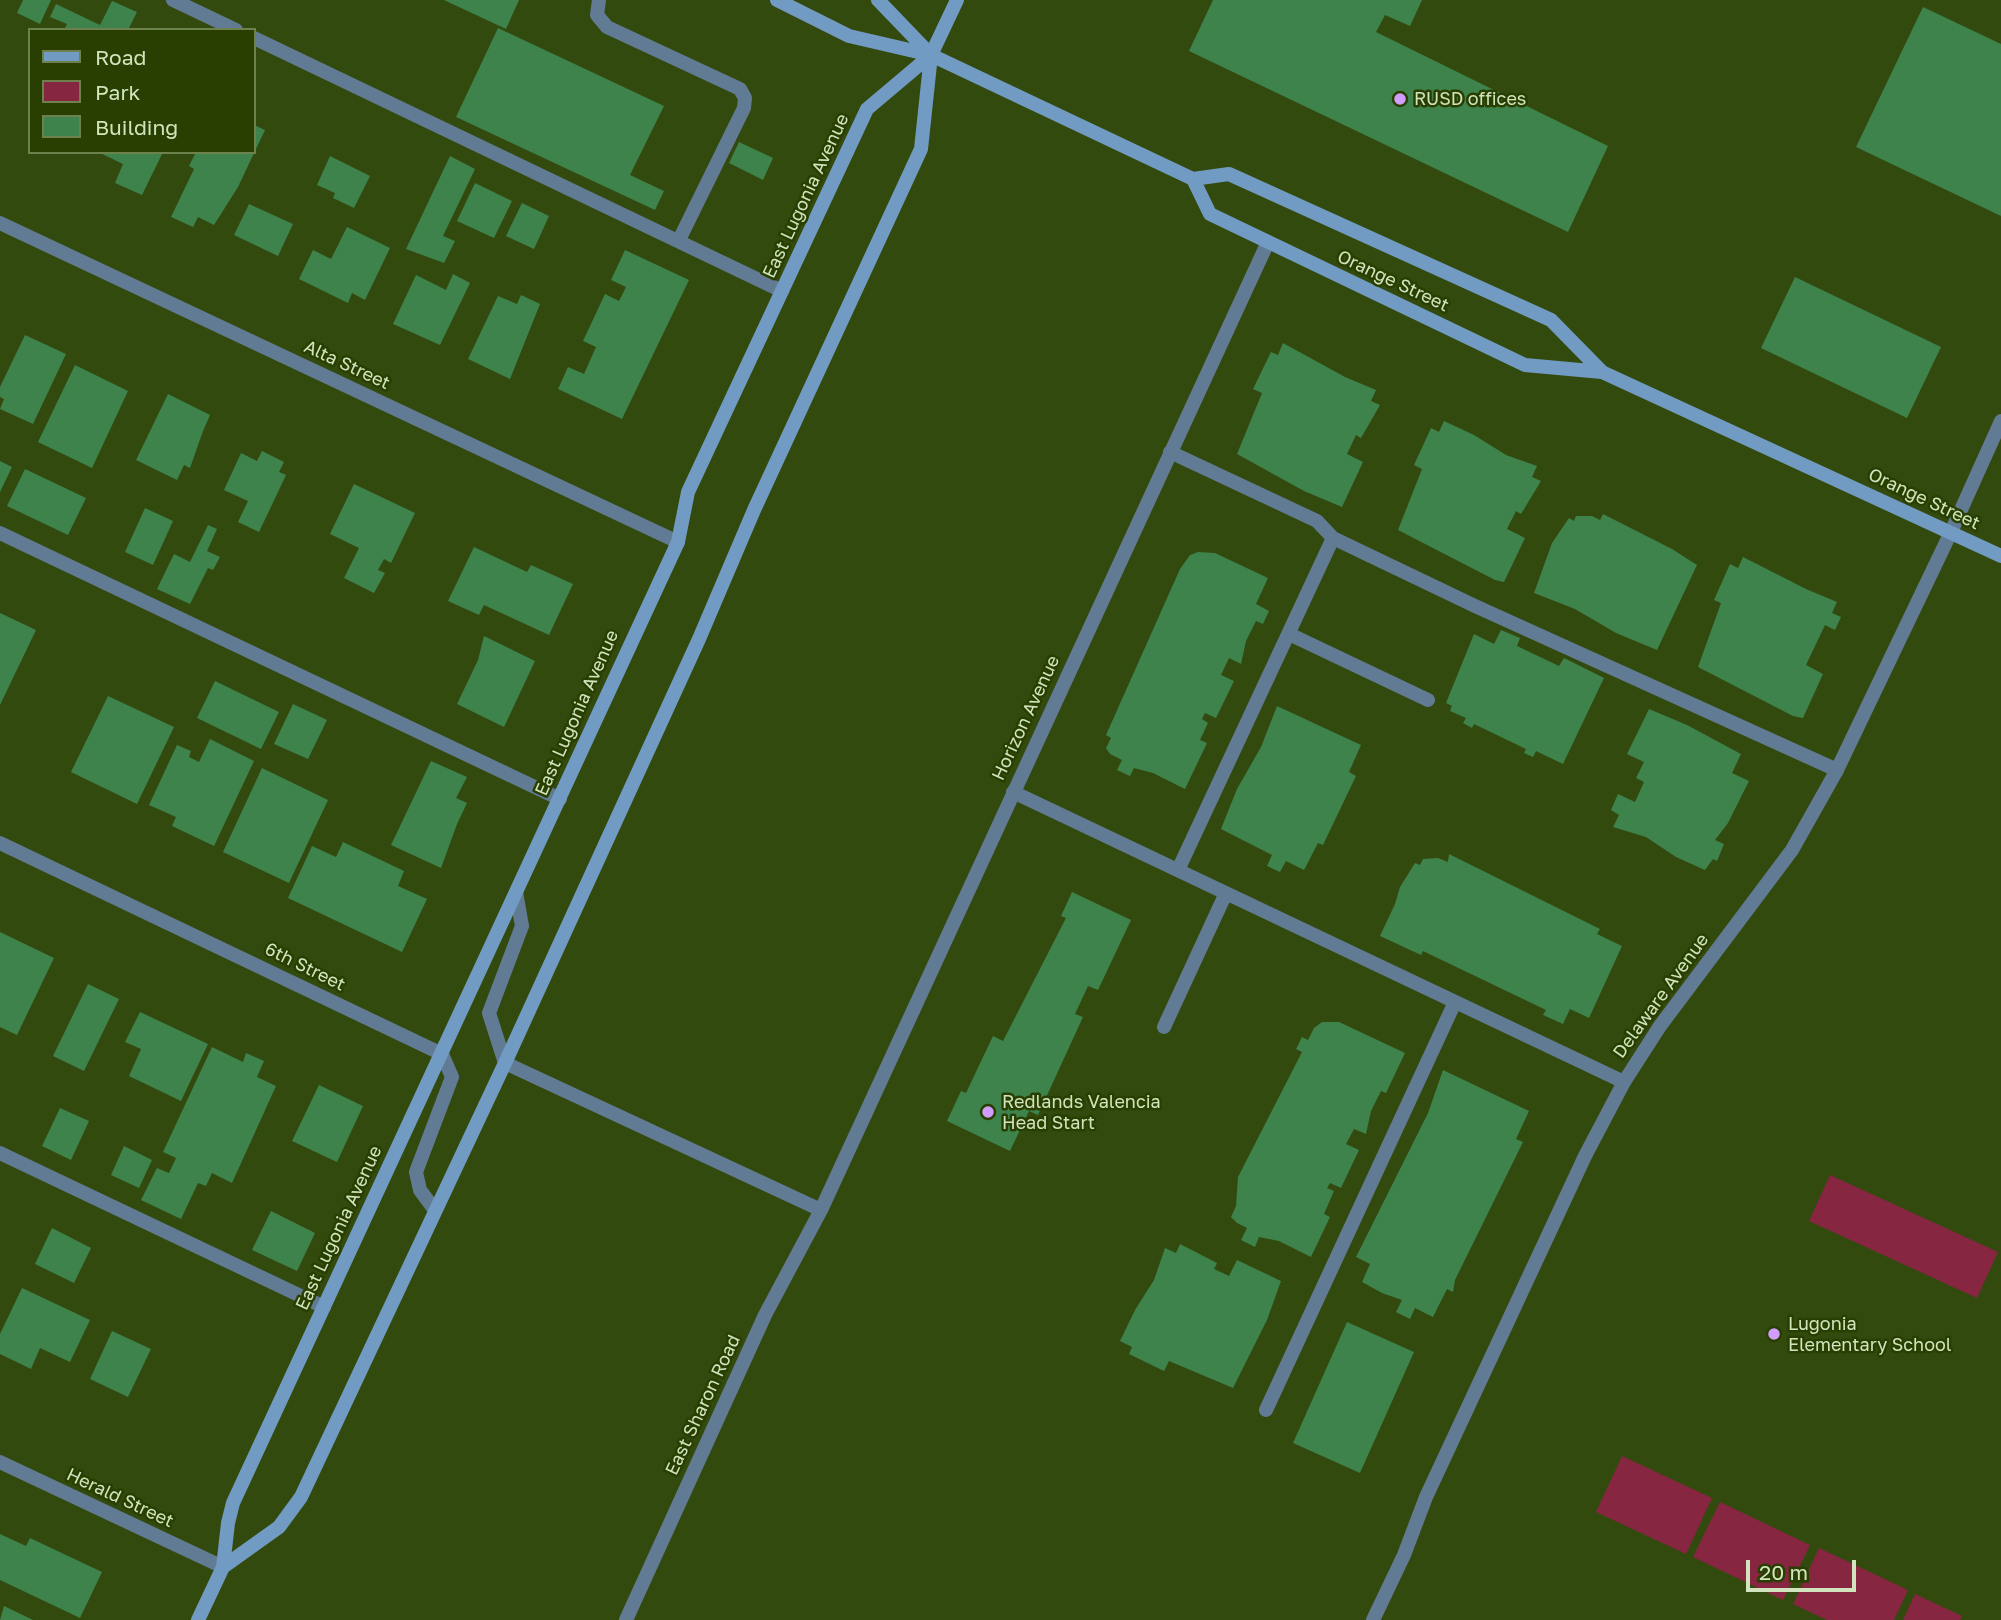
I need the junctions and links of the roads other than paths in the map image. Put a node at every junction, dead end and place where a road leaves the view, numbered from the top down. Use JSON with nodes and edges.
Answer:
{"nodes":[{"id":1,"x":173,"y":0,"type":"edge"},
{"id":2,"x":599,"y":0,"type":"edge"},
{"id":3,"x":777,"y":0,"type":"edge"},
{"id":4,"x":878,"y":0,"type":"edge"},
{"id":5,"x":957,"y":0,"type":"edge"},
{"id":6,"x":232,"y":28,"type":"edge"},
{"id":7,"x":256,"y":39,"type":"edge"},
{"id":8,"x":931,"y":55,"type":"junction"},
{"id":9,"x":1193,"y":179,"type":"junction"},
{"id":10,"x":0,"y":223,"type":"edge"},
{"id":11,"x":679,"y":240,"type":"junction"},
{"id":12,"x":1268,"y":242,"type":"junction"},
{"id":13,"x":782,"y":291,"type":"junction"},
{"id":14,"x":1602,"y":372,"type":"junction"},
{"id":15,"x":2001,"y":421,"type":"edge"},
{"id":16,"x":1170,"y":452,"type":"junction"},
{"id":17,"x":1951,"y":532,"type":"junction"},
{"id":18,"x":0,"y":533,"type":"edge"},
{"id":19,"x":1333,"y":538,"type":"junction"},
{"id":20,"x":678,"y":542,"type":"junction"},
{"id":21,"x":2001,"y":556,"type":"edge"},
{"id":22,"x":1289,"y":634,"type":"junction"},
{"id":23,"x":1429,"y":700,"type":"dead end"},
{"id":24,"x":1837,"y":770,"type":"junction"},
{"id":25,"x":1013,"y":792,"type":"junction"},
{"id":26,"x":560,"y":799,"type":"junction"},
{"id":27,"x":0,"y":843,"type":"edge"},
{"id":28,"x":1178,"y":870,"type":"junction"},
{"id":29,"x":516,"y":892,"type":"junction"},
{"id":30,"x":1226,"y":893,"type":"junction"},
{"id":31,"x":1455,"y":1002,"type":"junction"},
{"id":32,"x":1164,"y":1027,"type":"dead end"},
{"id":33,"x":442,"y":1054,"type":"junction"},
{"id":34,"x":505,"y":1063,"type":"junction"},
{"id":35,"x":1624,"y":1082,"type":"junction"},
{"id":36,"x":0,"y":1153,"type":"edge"},
{"id":37,"x":435,"y":1209,"type":"junction"},
{"id":38,"x":821,"y":1210,"type":"junction"},
{"id":39,"x":324,"y":1307,"type":"junction"},
{"id":40,"x":1266,"y":1410,"type":"dead end"},
{"id":41,"x":0,"y":1462,"type":"edge"},
{"id":42,"x":223,"y":1567,"type":"junction"},
{"id":43,"x":198,"y":1620,"type":"edge"},
{"id":44,"x":626,"y":1620,"type":"edge"},
{"id":45,"x":1373,"y":1620,"type":"edge"}],
"edges":[{"from":1,"to":6,"type":"street"},
{"from":2,"to":11,"type":"street"},
{"from":3,"to":8,"type":"main road"},
{"from":4,"to":8,"type":"main road"},
{"from":5,"to":8,"type":"main road"},
{"from":7,"to":11,"type":"street"},
{"from":8,"to":9,"type":"main road"},
{"from":8,"to":13,"type":"main road","name":"East Lugonia Avenue"},
{"from":8,"to":34,"type":"main road","name":"East Lugonia Avenue"},
{"from":9,"to":12,"type":"main road","name":"Orange Street"},
{"from":9,"to":14,"type":"main road","name":"Orange Street"},
{"from":10,"to":20,"type":"street","name":"Alta Street"},
{"from":11,"to":13,"type":"street"},
{"from":12,"to":14,"type":"main road","name":"Orange Street"},
{"from":12,"to":16,"type":"street","name":"Horizon Avenue"},
{"from":13,"to":20,"type":"main road","name":"East Lugonia Avenue"},
{"from":14,"to":17,"type":"main road","name":"Orange Street"},
{"from":15,"to":17,"type":"street","name":"Delaware Avenue"},
{"from":16,"to":19,"type":"street"},
{"from":16,"to":25,"type":"street","name":"Horizon Avenue"},
{"from":17,"to":21,"type":"main road","name":"Orange Street"},
{"from":17,"to":24,"type":"street","name":"Delaware Avenue"},
{"from":18,"to":26,"type":"street"},
{"from":19,"to":22,"type":"street"},
{"from":19,"to":24,"type":"street"},
{"from":20,"to":26,"type":"main road","name":"East Lugonia Avenue"},
{"from":22,"to":23,"type":"street"},
{"from":22,"to":28,"type":"street"},
{"from":24,"to":35,"type":"street","name":"Delaware Avenue"},
{"from":25,"to":28,"type":"street"},
{"from":25,"to":38,"type":"street","name":"Horizon Avenue"},
{"from":26,"to":29,"type":"main road","name":"East Lugonia Avenue"},
{"from":27,"to":33,"type":"street","name":"6th Street"},
{"from":28,"to":30,"type":"street"},
{"from":29,"to":33,"type":"main road","name":"East Lugonia Avenue"},
{"from":29,"to":34,"type":"street"},
{"from":30,"to":31,"type":"street"},
{"from":30,"to":32,"type":"street"},
{"from":31,"to":35,"type":"street"},
{"from":31,"to":40,"type":"street"},
{"from":33,"to":37,"type":"street"},
{"from":33,"to":39,"type":"main road","name":"East Lugonia Avenue"},
{"from":34,"to":37,"type":"main road","name":"East Lugonia Avenue"},
{"from":34,"to":38,"type":"street"},
{"from":35,"to":45,"type":"street","name":"Delaware Avenue"},
{"from":36,"to":39,"type":"street"},
{"from":37,"to":42,"type":"main road","name":"East Lugonia Avenue"},
{"from":38,"to":44,"type":"street","name":"East Sharon Road"},
{"from":39,"to":42,"type":"main road","name":"East Lugonia Avenue"},
{"from":41,"to":42,"type":"street","name":"Herald Street"},
{"from":42,"to":43,"type":"main road","name":"East Lugonia Avenue"}]}
